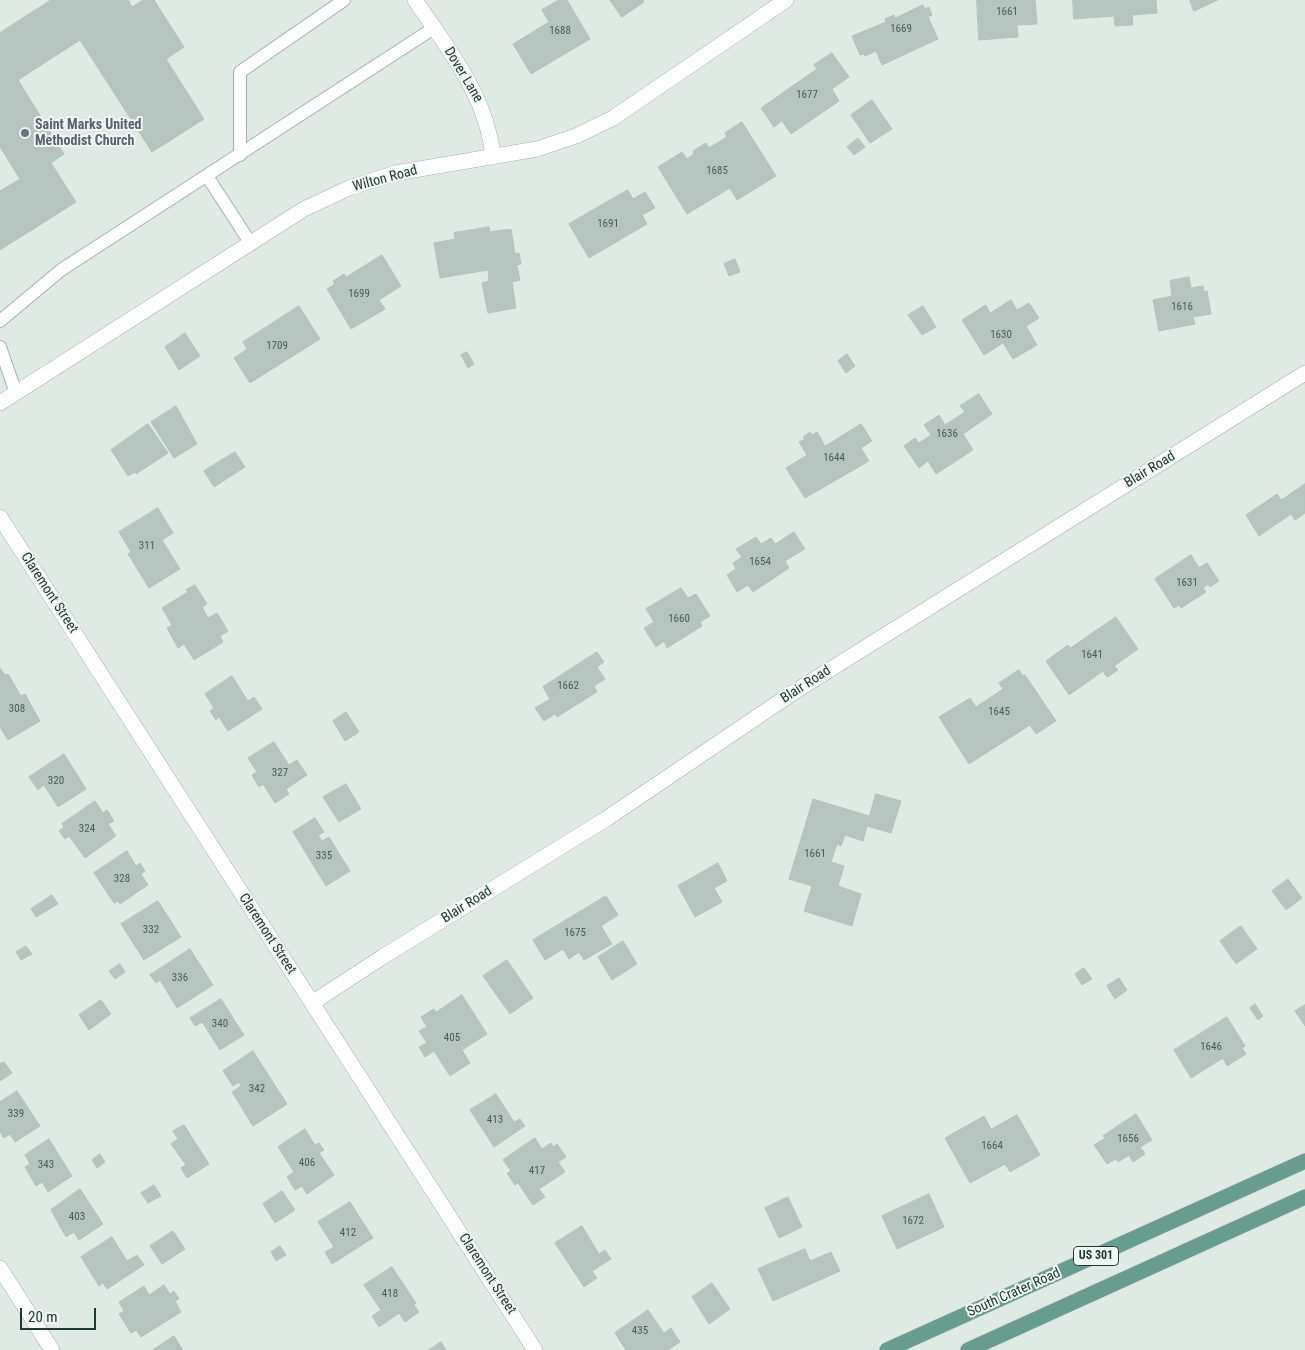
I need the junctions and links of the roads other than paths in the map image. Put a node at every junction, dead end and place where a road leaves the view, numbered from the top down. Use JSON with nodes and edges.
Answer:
{"nodes":[{"id":1,"x":344,"y":0,"type":"edge"},
{"id":2,"x":415,"y":0,"type":"edge"},
{"id":3,"x":786,"y":0,"type":"edge"},
{"id":4,"x":434,"y":28,"type":"junction"},
{"id":5,"x":240,"y":155,"type":"junction"},
{"id":6,"x":494,"y":156,"type":"junction"},
{"id":7,"x":206,"y":176,"type":"junction"},
{"id":8,"x":251,"y":244,"type":"junction"},
{"id":9,"x":0,"y":321,"type":"edge"},
{"id":10,"x":0,"y":347,"type":"edge"},
{"id":11,"x":1305,"y":373,"type":"edge"},
{"id":12,"x":16,"y":393,"type":"junction"},
{"id":13,"x":0,"y":403,"type":"edge"},
{"id":14,"x":0,"y":517,"type":"edge"},
{"id":15,"x":312,"y":1004,"type":"junction"},
{"id":16,"x":1305,"y":1161,"type":"edge"},
{"id":17,"x":1305,"y":1197,"type":"edge"},
{"id":18,"x":0,"y":1268,"type":"edge"},
{"id":19,"x":52,"y":1350,"type":"edge"},
{"id":20,"x":536,"y":1350,"type":"edge"},
{"id":21,"x":887,"y":1350,"type":"edge"},
{"id":22,"x":968,"y":1350,"type":"edge"}],
"edges":[{"from":1,"to":5,"type":"lane"},
{"from":2,"to":4,"type":"street","name":"Dover Lane"},
{"from":3,"to":6,"type":"street","name":"Wilton Road"},
{"from":4,"to":5,"type":"lane"},
{"from":4,"to":6,"type":"street","name":"Dover Lane"},
{"from":5,"to":7,"type":"lane"},
{"from":6,"to":8,"type":"street","name":"Wilton Road"},
{"from":7,"to":8,"type":"lane"},
{"from":7,"to":9,"type":"lane"},
{"from":8,"to":12,"type":"street","name":"Wilton Road"},
{"from":10,"to":12,"type":"lane"},
{"from":11,"to":15,"type":"street","name":"Blair Road"},
{"from":12,"to":13,"type":"street","name":"Wilton Road"},
{"from":14,"to":15,"type":"street","name":"Claremont Street"},
{"from":15,"to":20,"type":"street","name":"Claremont Street"},
{"from":16,"to":21,"type":"main road","name":"South Crater Road","number":"US 301"},
{"from":17,"to":22,"type":"main road","number":"US 301"},
{"from":18,"to":19,"type":"street"}]}
